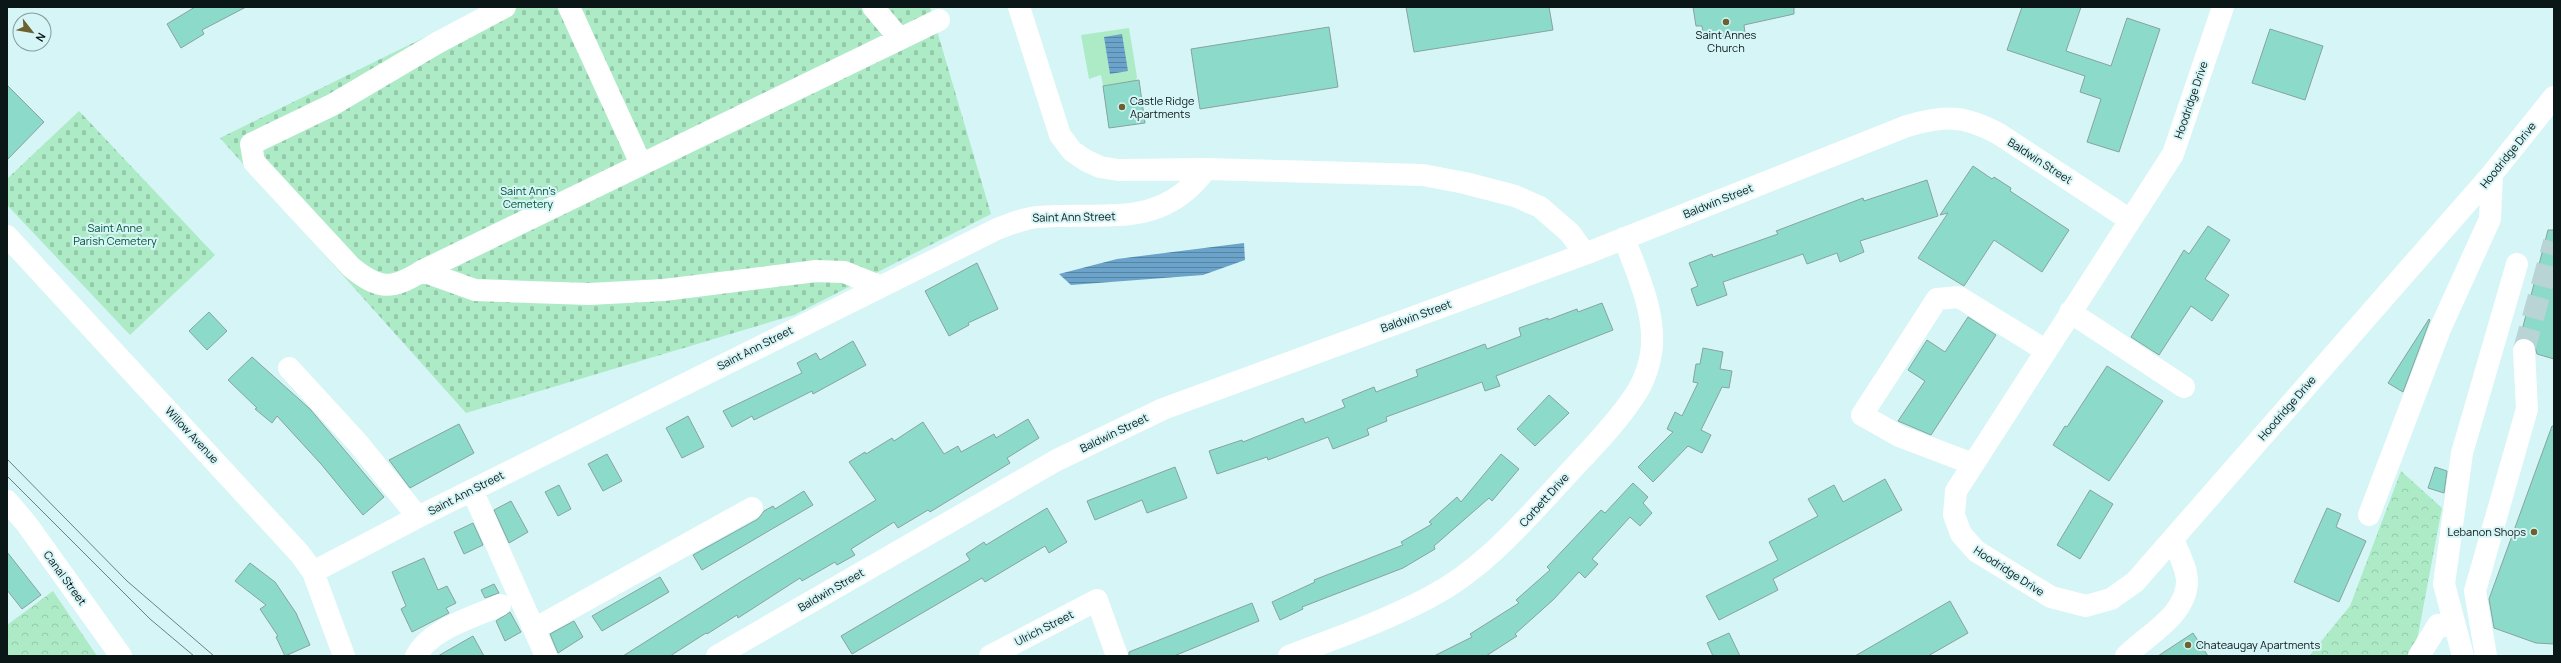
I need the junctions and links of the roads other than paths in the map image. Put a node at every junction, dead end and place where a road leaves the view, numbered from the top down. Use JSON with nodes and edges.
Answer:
{"nodes":[{"id":1,"x":505,"y":7,"type":"edge"},
{"id":2,"x":569,"y":7,"type":"edge"},
{"id":3,"x":874,"y":7,"type":"edge"},
{"id":4,"x":1018,"y":7,"type":"edge"},
{"id":5,"x":2223,"y":7,"type":"edge"},
{"id":6,"x":939,"y":20,"type":"dead end"},
{"id":7,"x":899,"y":38,"type":"junction"},
{"id":8,"x":2554,"y":97,"type":"edge"},
{"id":9,"x":641,"y":164,"type":"junction"},
{"id":10,"x":1206,"y":168,"type":"junction"},
{"id":11,"x":2492,"y":174,"type":"junction"},
{"id":12,"x":2130,"y":220,"type":"junction"},
{"id":13,"x":7,"y":236,"type":"edge"},
{"id":14,"x":1624,"y":238,"type":"junction"},
{"id":15,"x":1585,"y":254,"type":"junction"},
{"id":16,"x":2517,"y":264,"type":"dead end"},
{"id":17,"x":422,"y":271,"type":"junction"},
{"id":18,"x":879,"y":286,"type":"junction"},
{"id":19,"x":2070,"y":312,"type":"junction"},
{"id":20,"x":2045,"y":350,"type":"junction"},
{"id":21,"x":2524,"y":350,"type":"tunnel mouth"},
{"id":22,"x":289,"y":368,"type":"dead end"},
{"id":23,"x":2184,"y":387,"type":"dead end"},
{"id":24,"x":1973,"y":464,"type":"junction"},
{"id":25,"x":472,"y":490,"type":"junction"},
{"id":26,"x":7,"y":501,"type":"edge"},
{"id":27,"x":752,"y":508,"type":"dead end"},
{"id":28,"x":2368,"y":515,"type":"dead end"},
{"id":29,"x":418,"y":517,"type":"junction"},
{"id":30,"x":2173,"y":539,"type":"junction"},
{"id":31,"x":313,"y":572,"type":"junction"},
{"id":32,"x":500,"y":605,"type":"dead end"},
{"id":33,"x":2455,"y":627,"type":"junction"},
{"id":34,"x":534,"y":629,"type":"junction"},
{"id":35,"x":121,"y":656,"type":"edge"},
{"id":36,"x":344,"y":656,"type":"edge"},
{"id":37,"x":416,"y":656,"type":"edge"},
{"id":38,"x":546,"y":656,"type":"edge"},
{"id":39,"x":717,"y":656,"type":"edge"},
{"id":40,"x":990,"y":656,"type":"edge"},
{"id":41,"x":1117,"y":656,"type":"edge"},
{"id":42,"x":1289,"y":656,"type":"edge"},
{"id":43,"x":2126,"y":656,"type":"edge"},
{"id":44,"x":2419,"y":656,"type":"edge"},
{"id":45,"x":2463,"y":656,"type":"edge"},
{"id":46,"x":2486,"y":656,"type":"edge"}],
"edges":[{"from":1,"to":17,"type":"street"},
{"from":2,"to":9,"type":"street"},
{"from":3,"to":7,"type":"street"},
{"from":4,"to":10,"type":"street"},
{"from":5,"to":12,"type":"street","name":"Hoodridge Drive"},
{"from":6,"to":7,"type":"street"},
{"from":7,"to":9,"type":"street"},
{"from":8,"to":11,"type":"street","name":"Hoodridge Drive"},
{"from":9,"to":17,"type":"street"},
{"from":10,"to":15,"type":"street"},
{"from":10,"to":18,"type":"street","name":"Saint Ann Street"},
{"from":11,"to":28,"type":"street"},
{"from":11,"to":30,"type":"street","name":"Hoodridge Drive"},
{"from":12,"to":14,"type":"street","name":"Baldwin Street"},
{"from":12,"to":19,"type":"street","name":"Hoodridge Drive"},
{"from":13,"to":31,"type":"street","name":"Willow Avenue"},
{"from":14,"to":15,"type":"street","name":"Baldwin Street"},
{"from":14,"to":42,"type":"street","name":"Corbett Drive"},
{"from":15,"to":39,"type":"street","name":"Baldwin Street"},
{"from":16,"to":33,"type":"street"},
{"from":17,"to":18,"type":"street"},
{"from":18,"to":25,"type":"street","name":"Saint Ann Street"},
{"from":19,"to":20,"type":"street","name":"Hoodridge Drive"},
{"from":19,"to":23,"type":"street"},
{"from":20,"to":24,"type":"street","name":"Hoodridge Drive"},
{"from":20,"to":24,"type":"street"},
{"from":21,"to":46,"type":"street"},
{"from":22,"to":29,"type":"street"},
{"from":24,"to":30,"type":"street","name":"Hoodridge Drive"},
{"from":25,"to":29,"type":"street","name":"Saint Ann Street"},
{"from":25,"to":34,"type":"street"},
{"from":26,"to":35,"type":"street","name":"Canal Street"},
{"from":27,"to":34,"type":"street"},
{"from":29,"to":31,"type":"street","name":"Saint Ann Street"},
{"from":30,"to":43,"type":"street"},
{"from":31,"to":36,"type":"street","name":"Willow Avenue"},
{"from":32,"to":37,"type":"street"},
{"from":33,"to":44,"type":"street"},
{"from":33,"to":45,"type":"street"},
{"from":34,"to":38,"type":"street"},
{"from":40,"to":41,"type":"street","name":"Ulrich Street"}]}
